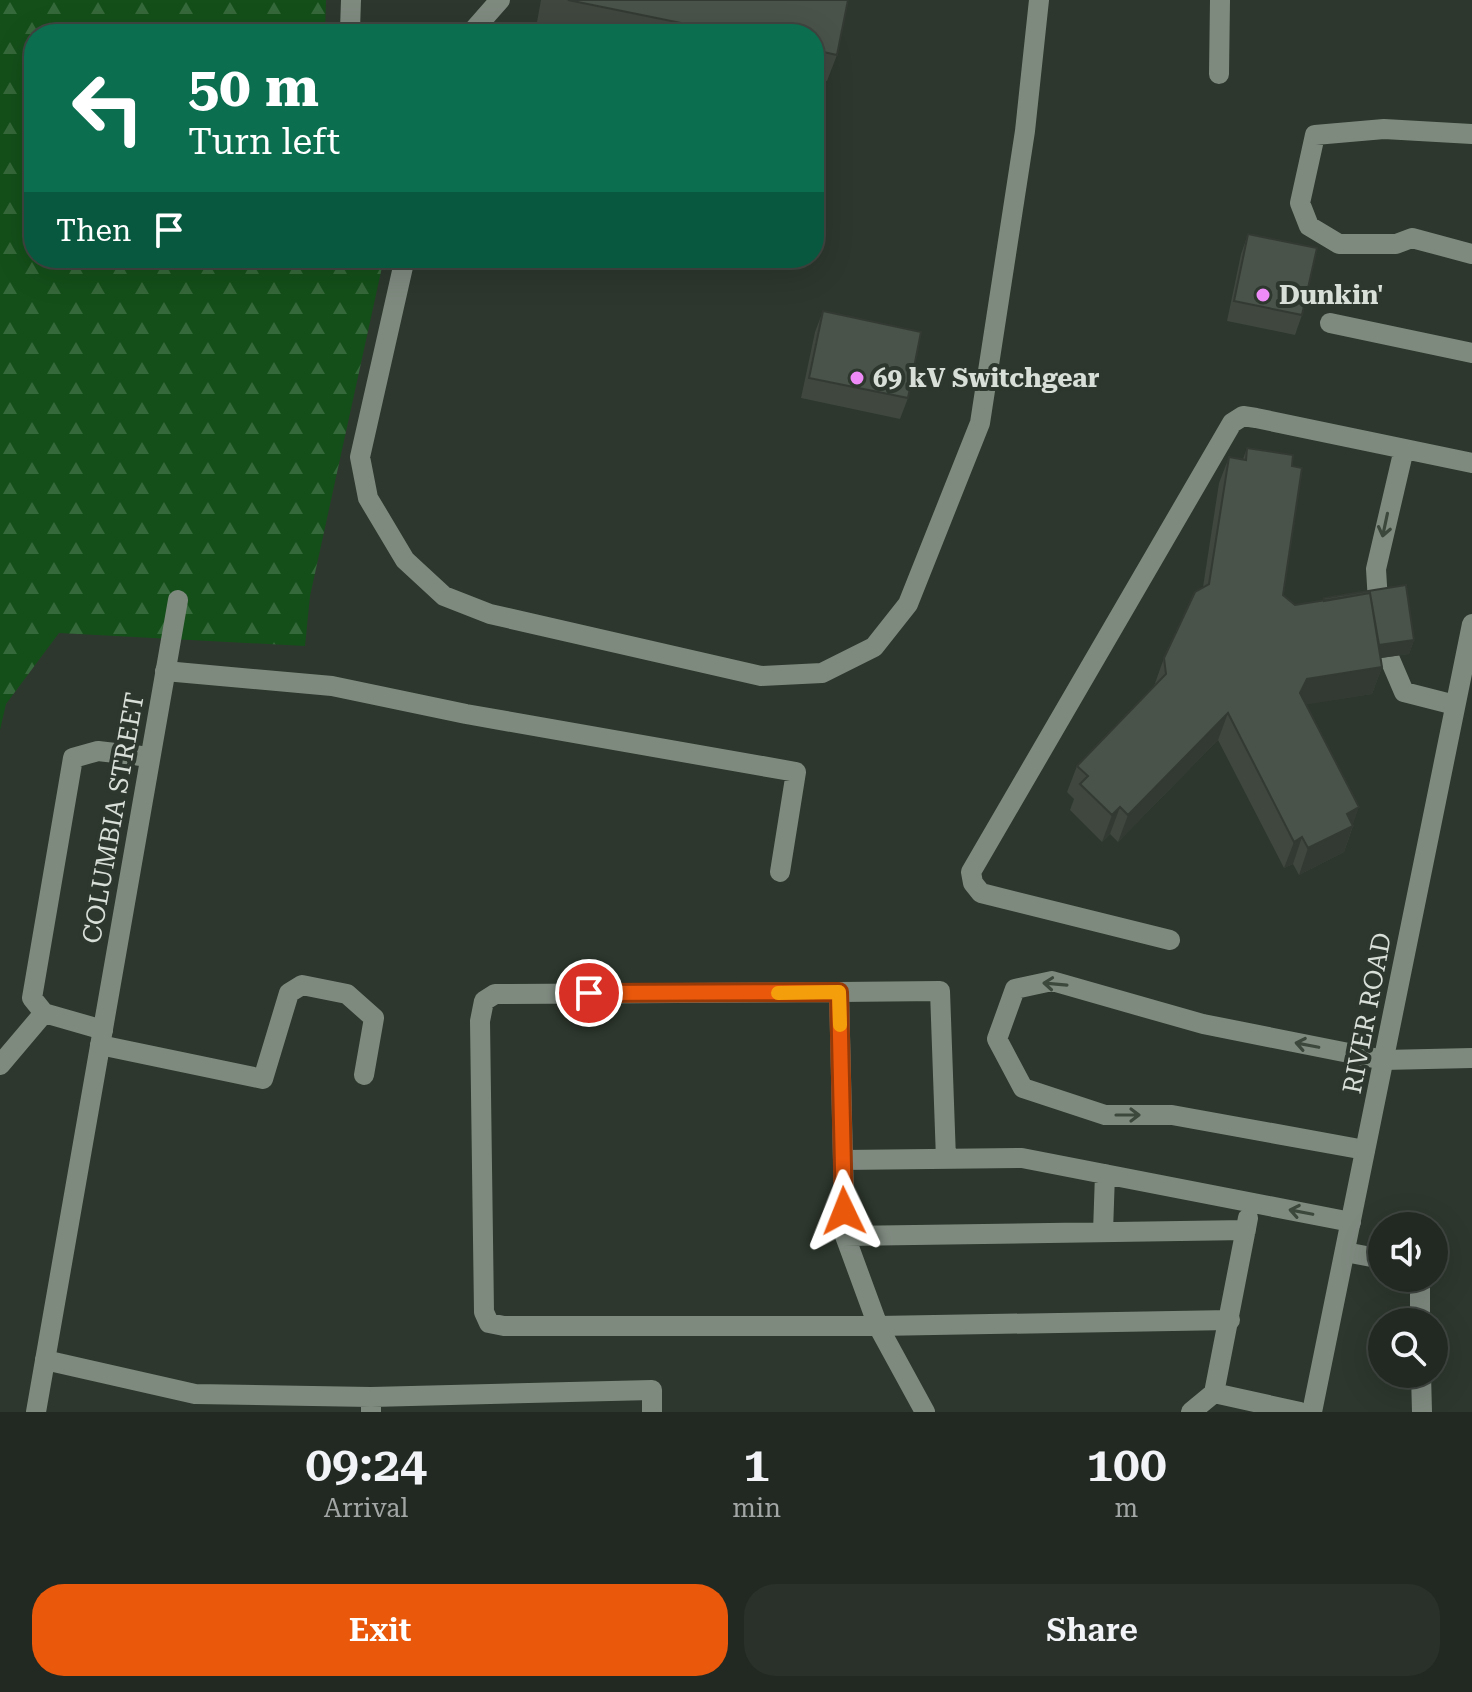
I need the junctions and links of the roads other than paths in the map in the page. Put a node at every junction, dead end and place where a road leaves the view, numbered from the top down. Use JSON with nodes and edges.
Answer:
{"nodes":[{"id":1,"x":351,"y":0,"type":"edge"},
{"id":2,"x":500,"y":0,"type":"edge"},
{"id":3,"x":1039,"y":0,"type":"edge"},
{"id":4,"x":1220,"y":0,"type":"edge"},
{"id":5,"x":350,"y":24,"type":"edge"},
{"id":6,"x":479,"y":24,"type":"edge"},
{"id":7,"x":1219,"y":74,"type":"dead end"},
{"id":8,"x":1472,"y":134,"type":"edge"},
{"id":9,"x":1472,"y":254,"type":"edge"},
{"id":10,"x":403,"y":268,"type":"edge"},
{"id":11,"x":1330,"y":323,"type":"dead end"},
{"id":12,"x":1472,"y":353,"type":"edge"},
{"id":13,"x":1404,"y":449,"type":"junction"},
{"id":14,"x":1472,"y":463,"type":"edge"},
{"id":15,"x":178,"y":600,"type":"dead end"},
{"id":16,"x":1378,"y":602,"type":"edge"},
{"id":17,"x":1472,"y":624,"type":"edge"},
{"id":18,"x":1389,"y":657,"type":"edge"},
{"id":19,"x":165,"y":671,"type":"junction"},
{"id":20,"x":1455,"y":705,"type":"junction"},
{"id":21,"x":150,"y":757,"type":"junction"},
{"id":22,"x":780,"y":872,"type":"dead end"},
{"id":23,"x":1170,"y":940,"type":"dead end"},
{"id":24,"x":839,"y":992,"type":"junction"},
{"id":25,"x":44,"y":1013,"type":"junction"},
{"id":26,"x":102,"y":1037,"type":"junction"},
{"id":27,"x":1472,"y":1058,"type":"edge"},
{"id":28,"x":1384,"y":1060,"type":"junction"},
{"id":29,"x":0,"y":1065,"type":"edge"},
{"id":30,"x":364,"y":1075,"type":"dead end"},
{"id":31,"x":1365,"y":1150,"type":"junction"},
{"id":32,"x":946,"y":1159,"type":"junction"},
{"id":33,"x":843,"y":1160,"type":"junction"},
{"id":34,"x":1105,"y":1174,"type":"junction"},
{"id":35,"x":1251,"y":1202,"type":"junction"},
{"id":36,"x":1351,"y":1222,"type":"junction"},
{"id":37,"x":1246,"y":1230,"type":"junction"},
{"id":38,"x":1103,"y":1232,"type":"junction"},
{"id":39,"x":845,"y":1236,"type":"junction"},
{"id":40,"x":1345,"y":1252,"type":"junction"},
{"id":41,"x":1368,"y":1256,"type":"edge"},
{"id":42,"x":1230,"y":1320,"type":"junction"},
{"id":43,"x":878,"y":1326,"type":"junction"},
{"id":44,"x":45,"y":1360,"type":"junction"},
{"id":45,"x":1421,"y":1388,"type":"edge"},
{"id":46,"x":1214,"y":1393,"type":"junction"},
{"id":47,"x":371,"y":1404,"type":"edge"},
{"id":48,"x":36,"y":1412,"type":"edge"},
{"id":49,"x":652,"y":1412,"type":"edge"},
{"id":50,"x":925,"y":1412,"type":"edge"},
{"id":51,"x":1191,"y":1412,"type":"edge"},
{"id":52,"x":1300,"y":1412,"type":"edge"},
{"id":53,"x":1312,"y":1412,"type":"edge"},
{"id":54,"x":1422,"y":1412,"type":"edge"}],
"edges":[{"from":1,"to":5,"type":"street"},
{"from":2,"to":6,"type":"street"},
{"from":3,"to":10,"type":"street"},
{"from":4,"to":7,"type":"street"},
{"from":8,"to":9,"type":"street"},
{"from":11,"to":12,"type":"street"},
{"from":13,"to":14,"type":"street"},
{"from":13,"to":16,"type":"street","one_way":true},
{"from":13,"to":23,"type":"street"},
{"from":15,"to":19,"type":"street","name":"COLUMBIA STREET"},
{"from":17,"to":20,"type":"street","name":"RIVER ROAD"},
{"from":18,"to":20,"type":"street"},
{"from":19,"to":21,"type":"street","name":"COLUMBIA STREET"},
{"from":19,"to":22,"type":"street"},
{"from":20,"to":28,"type":"street","name":"RIVER ROAD"},
{"from":21,"to":25,"type":"street"},
{"from":21,"to":26,"type":"street","name":"COLUMBIA STREET"},
{"from":24,"to":32,"type":"street"},
{"from":24,"to":33,"type":"street"},
{"from":24,"to":43,"type":"street"},
{"from":25,"to":26,"type":"street"},
{"from":25,"to":29,"type":"street"},
{"from":26,"to":30,"type":"street"},
{"from":26,"to":44,"type":"street","name":"COLUMBIA STREET"},
{"from":27,"to":28,"type":"street"},
{"from":28,"to":31,"type":"street","name":"RIVER ROAD"},
{"from":28,"to":31,"type":"street","one_way":true},
{"from":31,"to":36,"type":"street","name":"RIVER ROAD"},
{"from":32,"to":33,"type":"street"},
{"from":32,"to":34,"type":"street"},
{"from":33,"to":39,"type":"street"},
{"from":34,"to":35,"type":"street"},
{"from":34,"to":38,"type":"street"},
{"from":36,"to":35,"type":"street","one_way":true},
{"from":35,"to":37,"type":"street"},
{"from":36,"to":40,"type":"street","name":"RIVER ROAD"},
{"from":37,"to":38,"type":"street"},
{"from":37,"to":42,"type":"street"},
{"from":38,"to":39,"type":"street"},
{"from":39,"to":43,"type":"street"},
{"from":40,"to":41,"type":"street"},
{"from":40,"to":53,"type":"street","name":"RIVER ROAD"},
{"from":42,"to":43,"type":"street"},
{"from":42,"to":46,"type":"street"},
{"from":43,"to":50,"type":"street"},
{"from":44,"to":47,"type":"street"},
{"from":44,"to":48,"type":"street","name":"COLUMBIA STREET"},
{"from":45,"to":54,"type":"street"},
{"from":46,"to":51,"type":"street"},
{"from":46,"to":52,"type":"street"},
{"from":47,"to":49,"type":"street"}]}
